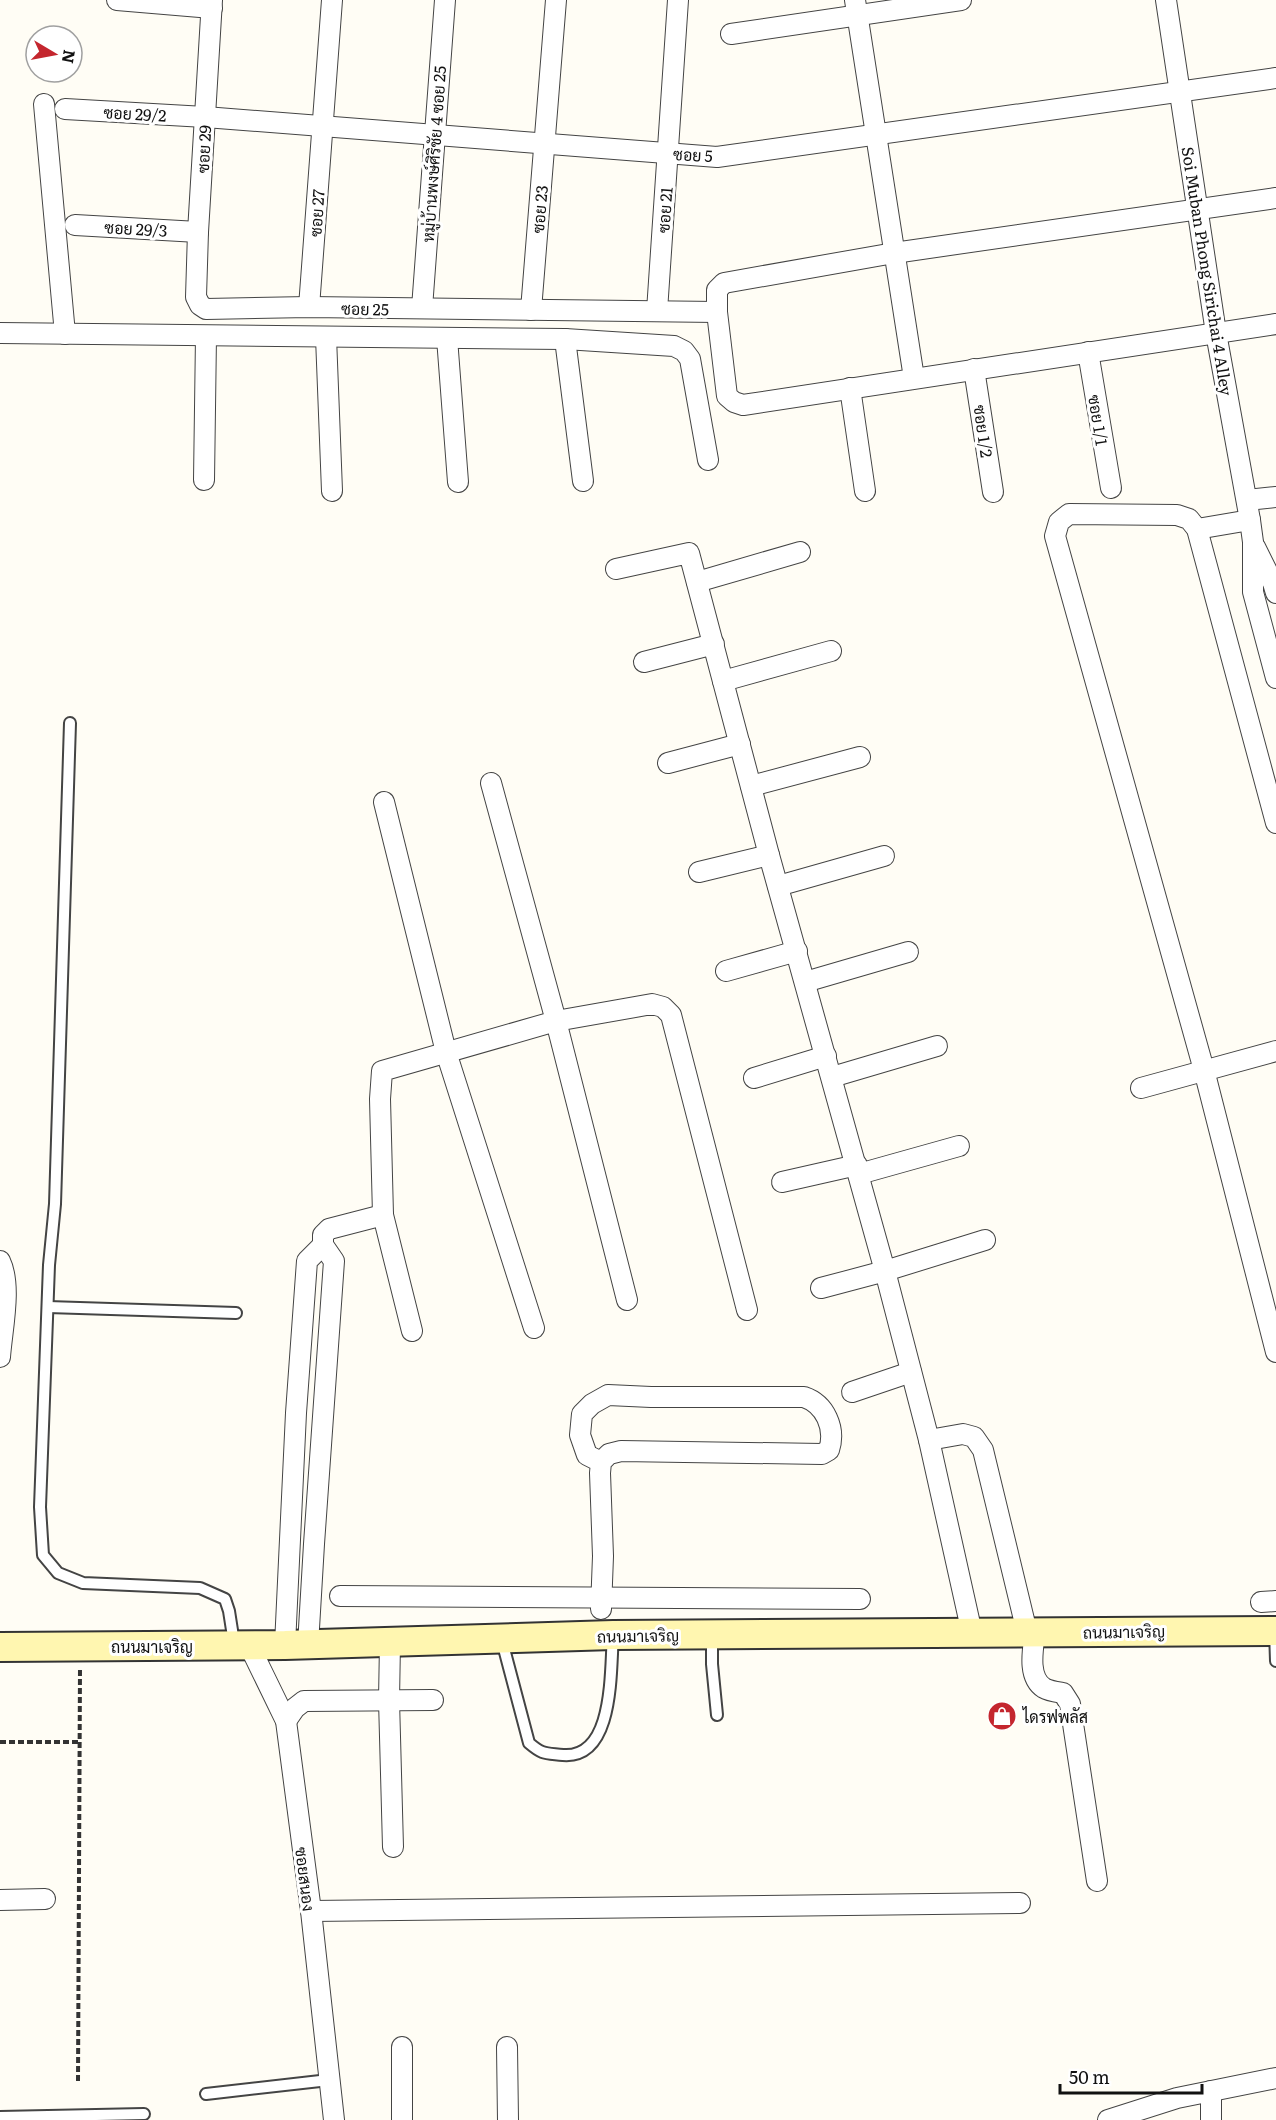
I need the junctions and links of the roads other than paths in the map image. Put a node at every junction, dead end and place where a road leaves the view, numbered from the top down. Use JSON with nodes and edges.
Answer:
{"nodes":[{"id":1,"x":117,"y":0,"type":"edge"},
{"id":2,"x":332,"y":0,"type":"edge"},
{"id":3,"x":445,"y":0,"type":"edge"},
{"id":4,"x":556,"y":0,"type":"edge"},
{"id":5,"x":678,"y":0,"type":"edge"},
{"id":6,"x":961,"y":0,"type":"edge"},
{"id":7,"x":1166,"y":0,"type":"edge"},
{"id":8,"x":212,"y":4,"type":"edge"},
{"id":9,"x":856,"y":8,"type":"edge"},
{"id":10,"x":731,"y":33,"type":"dead end"},
{"id":11,"x":1276,"y":78,"type":"edge"},
{"id":12,"x":1179,"y":90,"type":"junction"},
{"id":13,"x":44,"y":104,"type":"dead end"},
{"id":14,"x":65,"y":109,"type":"dead end"},
{"id":15,"x":205,"y":117,"type":"junction"},
{"id":16,"x":322,"y":126,"type":"junction"},
{"id":17,"x":876,"y":134,"type":"junction"},
{"id":18,"x":434,"y":135,"type":"junction"},
{"id":19,"x":544,"y":143,"type":"junction"},
{"id":20,"x":668,"y":153,"type":"junction"},
{"id":21,"x":1276,"y":198,"type":"edge"},
{"id":22,"x":1197,"y":209,"type":"junction"},
{"id":23,"x":75,"y":225,"type":"dead end"},
{"id":24,"x":198,"y":232,"type":"junction"},
{"id":25,"x":894,"y":253,"type":"junction"},
{"id":26,"x":309,"y":307,"type":"junction"},
{"id":27,"x":422,"y":308,"type":"junction"},
{"id":28,"x":531,"y":310,"type":"junction"},
{"id":29,"x":657,"y":311,"type":"junction"},
{"id":30,"x":717,"y":312,"type":"junction"},
{"id":31,"x":1276,"y":324,"type":"edge"},
{"id":32,"x":0,"y":333,"type":"edge"},
{"id":33,"x":1216,"y":333,"type":"junction"},
{"id":34,"x":65,"y":334,"type":"junction"},
{"id":35,"x":206,"y":336,"type":"junction"},
{"id":36,"x":326,"y":337,"type":"junction"},
{"id":37,"x":447,"y":338,"type":"junction"},
{"id":38,"x":565,"y":339,"type":"junction"},
{"id":39,"x":1088,"y":352,"type":"junction"},
{"id":40,"x":974,"y":369,"type":"junction"},
{"id":41,"x":914,"y":378,"type":"junction"},
{"id":42,"x":850,"y":388,"type":"junction"},
{"id":43,"x":708,"y":460,"type":"dead end"},
{"id":44,"x":204,"y":480,"type":"dead end"},
{"id":45,"x":458,"y":482,"type":"dead end"},
{"id":46,"x":583,"y":482,"type":"dead end"},
{"id":47,"x":1110,"y":488,"type":"dead end"},
{"id":48,"x":332,"y":491,"type":"dead end"},
{"id":49,"x":865,"y":491,"type":"dead end"},
{"id":50,"x":993,"y":492,"type":"dead end"},
{"id":51,"x":1276,"y":497,"type":"edge"},
{"id":52,"x":1247,"y":500,"type":"junction"},
{"id":53,"x":1250,"y":520,"type":"junction"},
{"id":54,"x":1197,"y":529,"type":"junction"},
{"id":55,"x":1252,"y":542,"type":"junction"},
{"id":56,"x":800,"y":552,"type":"dead end"},
{"id":57,"x":616,"y":569,"type":"dead end"},
{"id":58,"x":697,"y":582,"type":"junction"},
{"id":59,"x":1276,"y":593,"type":"edge"},
{"id":60,"x":714,"y":644,"type":"junction"},
{"id":61,"x":831,"y":651,"type":"dead end"},
{"id":62,"x":644,"y":662,"type":"dead end"},
{"id":63,"x":1276,"y":678,"type":"edge"},
{"id":64,"x":723,"y":681,"type":"junction"},
{"id":65,"x":70,"y":723,"type":"dead end"},
{"id":66,"x":740,"y":744,"type":"junction"},
{"id":67,"x":860,"y":757,"type":"dead end"},
{"id":68,"x":668,"y":763,"type":"dead end"},
{"id":69,"x":491,"y":783,"type":"dead end"},
{"id":70,"x":751,"y":786,"type":"junction"},
{"id":71,"x":384,"y":802,"type":"dead end"},
{"id":72,"x":1276,"y":823,"type":"edge"},
{"id":73,"x":770,"y":855,"type":"junction"},
{"id":74,"x":884,"y":856,"type":"dead end"},
{"id":75,"x":699,"y":872,"type":"dead end"},
{"id":76,"x":778,"y":886,"type":"junction"},
{"id":77,"x":797,"y":951,"type":"junction"},
{"id":78,"x":908,"y":952,"type":"dead end"},
{"id":79,"x":726,"y":971,"type":"dead end"},
{"id":80,"x":805,"y":982,"type":"junction"},
{"id":81,"x":556,"y":1021,"type":"junction"},
{"id":82,"x":937,"y":1046,"type":"dead end"},
{"id":83,"x":1276,"y":1051,"type":"edge"},
{"id":84,"x":446,"y":1052,"type":"junction"},
{"id":85,"x":826,"y":1056,"type":"junction"},
{"id":86,"x":1204,"y":1070,"type":"junction"},
{"id":87,"x":832,"y":1077,"type":"junction"},
{"id":88,"x":754,"y":1078,"type":"dead end"},
{"id":89,"x":1141,"y":1088,"type":"dead end"},
{"id":90,"x":959,"y":1146,"type":"dead end"},
{"id":91,"x":858,"y":1169,"type":"junction"},
{"id":92,"x":782,"y":1182,"type":"dead end"},
{"id":93,"x":383,"y":1215,"type":"junction"},
{"id":94,"x":985,"y":1240,"type":"dead end"},
{"id":95,"x":323,"y":1245,"type":"junction"},
{"id":96,"x":0,"y":1261,"type":"edge"},
{"id":97,"x":885,"y":1271,"type":"junction"},
{"id":98,"x":821,"y":1288,"type":"dead end"},
{"id":99,"x":627,"y":1300,"type":"dead end"},
{"id":100,"x":48,"y":1307,"type":"junction"},
{"id":101,"x":747,"y":1310,"type":"dead end"},
{"id":102,"x":236,"y":1314,"type":"dead end"},
{"id":103,"x":534,"y":1328,"type":"dead end"},
{"id":104,"x":412,"y":1331,"type":"dead end"},
{"id":105,"x":1276,"y":1352,"type":"edge"},
{"id":106,"x":0,"y":1357,"type":"edge"},
{"id":107,"x":911,"y":1372,"type":"junction"},
{"id":108,"x":852,"y":1392,"type":"dead end"},
{"id":109,"x":928,"y":1440,"type":"junction"},
{"id":110,"x":601,"y":1462,"type":"junction"},
{"id":111,"x":340,"y":1596,"type":"dead end"},
{"id":112,"x":860,"y":1599,"type":"dead end"},
{"id":113,"x":602,"y":1602,"type":"junction"},
{"id":114,"x":1275,"y":1631,"type":"edge"},
{"id":115,"x":1031,"y":1632,"type":"junction"},
{"id":116,"x":972,"y":1633,"type":"junction"},
{"id":117,"x":712,"y":1635,"type":"junction"},
{"id":118,"x":603,"y":1636,"type":"junction"},
{"id":119,"x":501,"y":1639,"type":"junction"},
{"id":120,"x":390,"y":1643,"type":"junction"},
{"id":121,"x":297,"y":1645,"type":"junction"},
{"id":122,"x":242,"y":1646,"type":"junction"},
{"id":123,"x":0,"y":1647,"type":"edge"},
{"id":124,"x":1276,"y":1661,"type":"edge"},
{"id":125,"x":389,"y":1700,"type":"junction"},
{"id":126,"x":433,"y":1700,"type":"dead end"},
{"id":127,"x":717,"y":1716,"type":"dead end"},
{"id":128,"x":286,"y":1721,"type":"junction"},
{"id":129,"x":393,"y":1847,"type":"dead end"},
{"id":130,"x":1097,"y":1881,"type":"dead end"},
{"id":131,"x":45,"y":1899,"type":"dead end"},
{"id":132,"x":0,"y":1900,"type":"edge"},
{"id":133,"x":1020,"y":1903,"type":"dead end"},
{"id":134,"x":310,"y":1911,"type":"junction"},
{"id":135,"x":402,"y":2047,"type":"dead end"},
{"id":136,"x":507,"y":2047,"type":"dead end"},
{"id":137,"x":1276,"y":2078,"type":"edge"},
{"id":138,"x":329,"y":2080,"type":"junction"},
{"id":139,"x":1211,"y":2091,"type":"junction"},
{"id":140,"x":206,"y":2094,"type":"dead end"},
{"id":141,"x":144,"y":2114,"type":"dead end"},
{"id":142,"x":0,"y":2117,"type":"edge"},
{"id":143,"x":90,"y":2117,"type":"edge"},
{"id":144,"x":1115,"y":2119,"type":"edge"},
{"id":145,"x":334,"y":2120,"type":"edge"},
{"id":146,"x":402,"y":2120,"type":"edge"},
{"id":147,"x":508,"y":2120,"type":"edge"},
{"id":148,"x":1211,"y":2120,"type":"edge"}],
"edges":[{"from":1,"to":8,"type":"street"},
{"from":2,"to":16,"type":"street","name":"ซอย 27"},
{"from":3,"to":18,"type":"street","name":"หมู่บ้านพงษ์ศิริชัย 4 ซอย 25"},
{"from":4,"to":19,"type":"street","name":"ซอย 23"},
{"from":5,"to":20,"type":"street","name":"ซอย 21"},
{"from":6,"to":9,"type":"street"},
{"from":7,"to":12,"type":"street","name":"Soi Muban Phong Sirichai 4 Alley"},
{"from":8,"to":15,"type":"street","name":"ซอย 29"},
{"from":9,"to":10,"type":"street"},
{"from":9,"to":17,"type":"street"},
{"from":11,"to":12,"type":"street","name":"ซอย 5"},
{"from":12,"to":17,"type":"street","name":"ซอย 5"},
{"from":12,"to":22,"type":"street","name":"Soi Muban Phong Sirichai 4 Alley"},
{"from":13,"to":34,"type":"street"},
{"from":14,"to":15,"type":"street","name":"ซอย 29/2"},
{"from":15,"to":16,"type":"street","name":"ซอย 5"},
{"from":15,"to":24,"type":"street","name":"ซอย 29"},
{"from":16,"to":18,"type":"street","name":"ซอย 5"},
{"from":16,"to":26,"type":"street","name":"ซอย 27"},
{"from":17,"to":20,"type":"street","name":"ซอย 5"},
{"from":17,"to":25,"type":"street"},
{"from":18,"to":19,"type":"street","name":"ซอย 5"},
{"from":18,"to":27,"type":"street","name":"หมู่บ้านพงษ์ศิริชัย 4 ซอย 25"},
{"from":19,"to":20,"type":"street","name":"ซอย 5"},
{"from":19,"to":28,"type":"street","name":"ซอย 23"},
{"from":20,"to":29,"type":"street","name":"ซอย 21"},
{"from":21,"to":22,"type":"street"},
{"from":22,"to":25,"type":"street"},
{"from":22,"to":33,"type":"street","name":"Soi Muban Phong Sirichai 4 Alley"},
{"from":23,"to":24,"type":"street","name":"ซอย 29/3"},
{"from":24,"to":26,"type":"street","name":"ซอย 29"},
{"from":25,"to":30,"type":"street"},
{"from":25,"to":41,"type":"street"},
{"from":26,"to":27,"type":"street","name":"ซอย 25"},
{"from":27,"to":28,"type":"street"},
{"from":28,"to":29,"type":"street"},
{"from":29,"to":30,"type":"street"},
{"from":30,"to":42,"type":"street"},
{"from":31,"to":33,"type":"street"},
{"from":32,"to":34,"type":"street"},
{"from":33,"to":39,"type":"street"},
{"from":33,"to":52,"type":"street","name":"Soi Muban Phong Sirichai 4 Alley"},
{"from":34,"to":35,"type":"street"},
{"from":35,"to":36,"type":"street"},
{"from":35,"to":44,"type":"street"},
{"from":36,"to":37,"type":"street"},
{"from":36,"to":48,"type":"street"},
{"from":37,"to":38,"type":"street"},
{"from":37,"to":45,"type":"street"},
{"from":38,"to":43,"type":"street"},
{"from":38,"to":46,"type":"street"},
{"from":39,"to":40,"type":"street"},
{"from":39,"to":47,"type":"street","name":"ซอย 1/1"},
{"from":40,"to":41,"type":"street"},
{"from":40,"to":50,"type":"street","name":"ซอย 1/2"},
{"from":41,"to":42,"type":"street"},
{"from":42,"to":49,"type":"street"},
{"from":51,"to":52,"type":"street"},
{"from":52,"to":53,"type":"street","name":"Soi Muban Phong Sirichai 4 Alley"},
{"from":53,"to":54,"type":"street"},
{"from":53,"to":55,"type":"street","name":"Soi Muban Phong Sirichai 4 Alley"},
{"from":54,"to":72,"type":"street"},
{"from":54,"to":86,"type":"street"},
{"from":55,"to":59,"type":"street","name":"Soi Muban Phong Sirichai 4 Alley"},
{"from":55,"to":63,"type":"street","name":"Soi Muban Phong Sirichai 4 Alley"},
{"from":56,"to":58,"type":"street"},
{"from":57,"to":58,"type":"street"},
{"from":58,"to":60,"type":"street"},
{"from":60,"to":62,"type":"street"},
{"from":60,"to":64,"type":"street"},
{"from":61,"to":64,"type":"street"},
{"from":64,"to":66,"type":"street"},
{"from":65,"to":100,"type":"lane"},
{"from":66,"to":68,"type":"street"},
{"from":66,"to":70,"type":"street"},
{"from":67,"to":70,"type":"street"},
{"from":69,"to":81,"type":"street"},
{"from":70,"to":73,"type":"street"},
{"from":71,"to":84,"type":"street"},
{"from":73,"to":75,"type":"street"},
{"from":73,"to":76,"type":"street"},
{"from":74,"to":76,"type":"street"},
{"from":76,"to":77,"type":"street"},
{"from":77,"to":79,"type":"street"},
{"from":77,"to":80,"type":"street"},
{"from":78,"to":80,"type":"street"},
{"from":80,"to":85,"type":"street"},
{"from":81,"to":84,"type":"street"},
{"from":81,"to":99,"type":"street"},
{"from":81,"to":101,"type":"street"},
{"from":82,"to":87,"type":"street"},
{"from":83,"to":86,"type":"street"},
{"from":84,"to":93,"type":"street"},
{"from":84,"to":103,"type":"street"},
{"from":85,"to":87,"type":"street"},
{"from":85,"to":88,"type":"street"},
{"from":86,"to":89,"type":"street"},
{"from":86,"to":105,"type":"street"},
{"from":87,"to":91,"type":"street"},
{"from":90,"to":91,"type":"street"},
{"from":91,"to":92,"type":"street"},
{"from":91,"to":97,"type":"street"},
{"from":93,"to":95,"type":"street"},
{"from":93,"to":104,"type":"street"},
{"from":94,"to":97,"type":"street"},
{"from":95,"to":121,"type":"street"},
{"from":95,"to":121,"type":"street"},
{"from":96,"to":106,"type":"street"},
{"from":97,"to":98,"type":"street"},
{"from":97,"to":107,"type":"street"},
{"from":100,"to":102,"type":"lane"},
{"from":100,"to":122,"type":"lane"},
{"from":107,"to":108,"type":"street"},
{"from":107,"to":109,"type":"street"},
{"from":109,"to":115,"type":"street"},
{"from":109,"to":116,"type":"street"},
{"from":110,"to":110,"type":"street"},
{"from":110,"to":113,"type":"street"},
{"from":111,"to":113,"type":"street"},
{"from":112,"to":113,"type":"street"},
{"from":113,"to":118,"type":"street"},
{"from":114,"to":115,"type":"main road","name":"ถนนมาเจริญ"},
{"from":114,"to":124,"type":"lane"},
{"from":115,"to":116,"type":"main road","name":"ถนนมาเจริญ"},
{"from":115,"to":130,"type":"street"},
{"from":116,"to":117,"type":"main road","name":"ถนนมาเจริญ"},
{"from":117,"to":118,"type":"main road","name":"ถนนมาเจริญ"},
{"from":117,"to":127,"type":"lane"},
{"from":118,"to":119,"type":"main road","name":"ถนนมาเจริญ"},
{"from":118,"to":119,"type":"lane"},
{"from":119,"to":120,"type":"main road","name":"ถนนมาเจริญ"},
{"from":120,"to":121,"type":"main road","name":"ถนนมาเจริญ"},
{"from":120,"to":125,"type":"street"},
{"from":121,"to":122,"type":"main road","name":"ถนนมาเจริญ"},
{"from":122,"to":123,"type":"main road","name":"ถนนมาเจริญ"},
{"from":122,"to":128,"type":"street","name":"ซอยสนอง"},
{"from":125,"to":126,"type":"street"},
{"from":125,"to":128,"type":"street"},
{"from":125,"to":129,"type":"street"},
{"from":128,"to":134,"type":"street","name":"ซอยสนอง"},
{"from":131,"to":132,"type":"street"},
{"from":133,"to":134,"type":"street"},
{"from":134,"to":138,"type":"street","name":"ซอยสนอง"},
{"from":135,"to":146,"type":"street"},
{"from":136,"to":147,"type":"street"},
{"from":137,"to":139,"type":"street"},
{"from":138,"to":140,"type":"lane"},
{"from":138,"to":145,"type":"street","name":"ซอยสนอง"},
{"from":139,"to":144,"type":"street"},
{"from":139,"to":148,"type":"street"},
{"from":141,"to":143,"type":"lane"},
{"from":142,"to":143,"type":"lane"}]}
